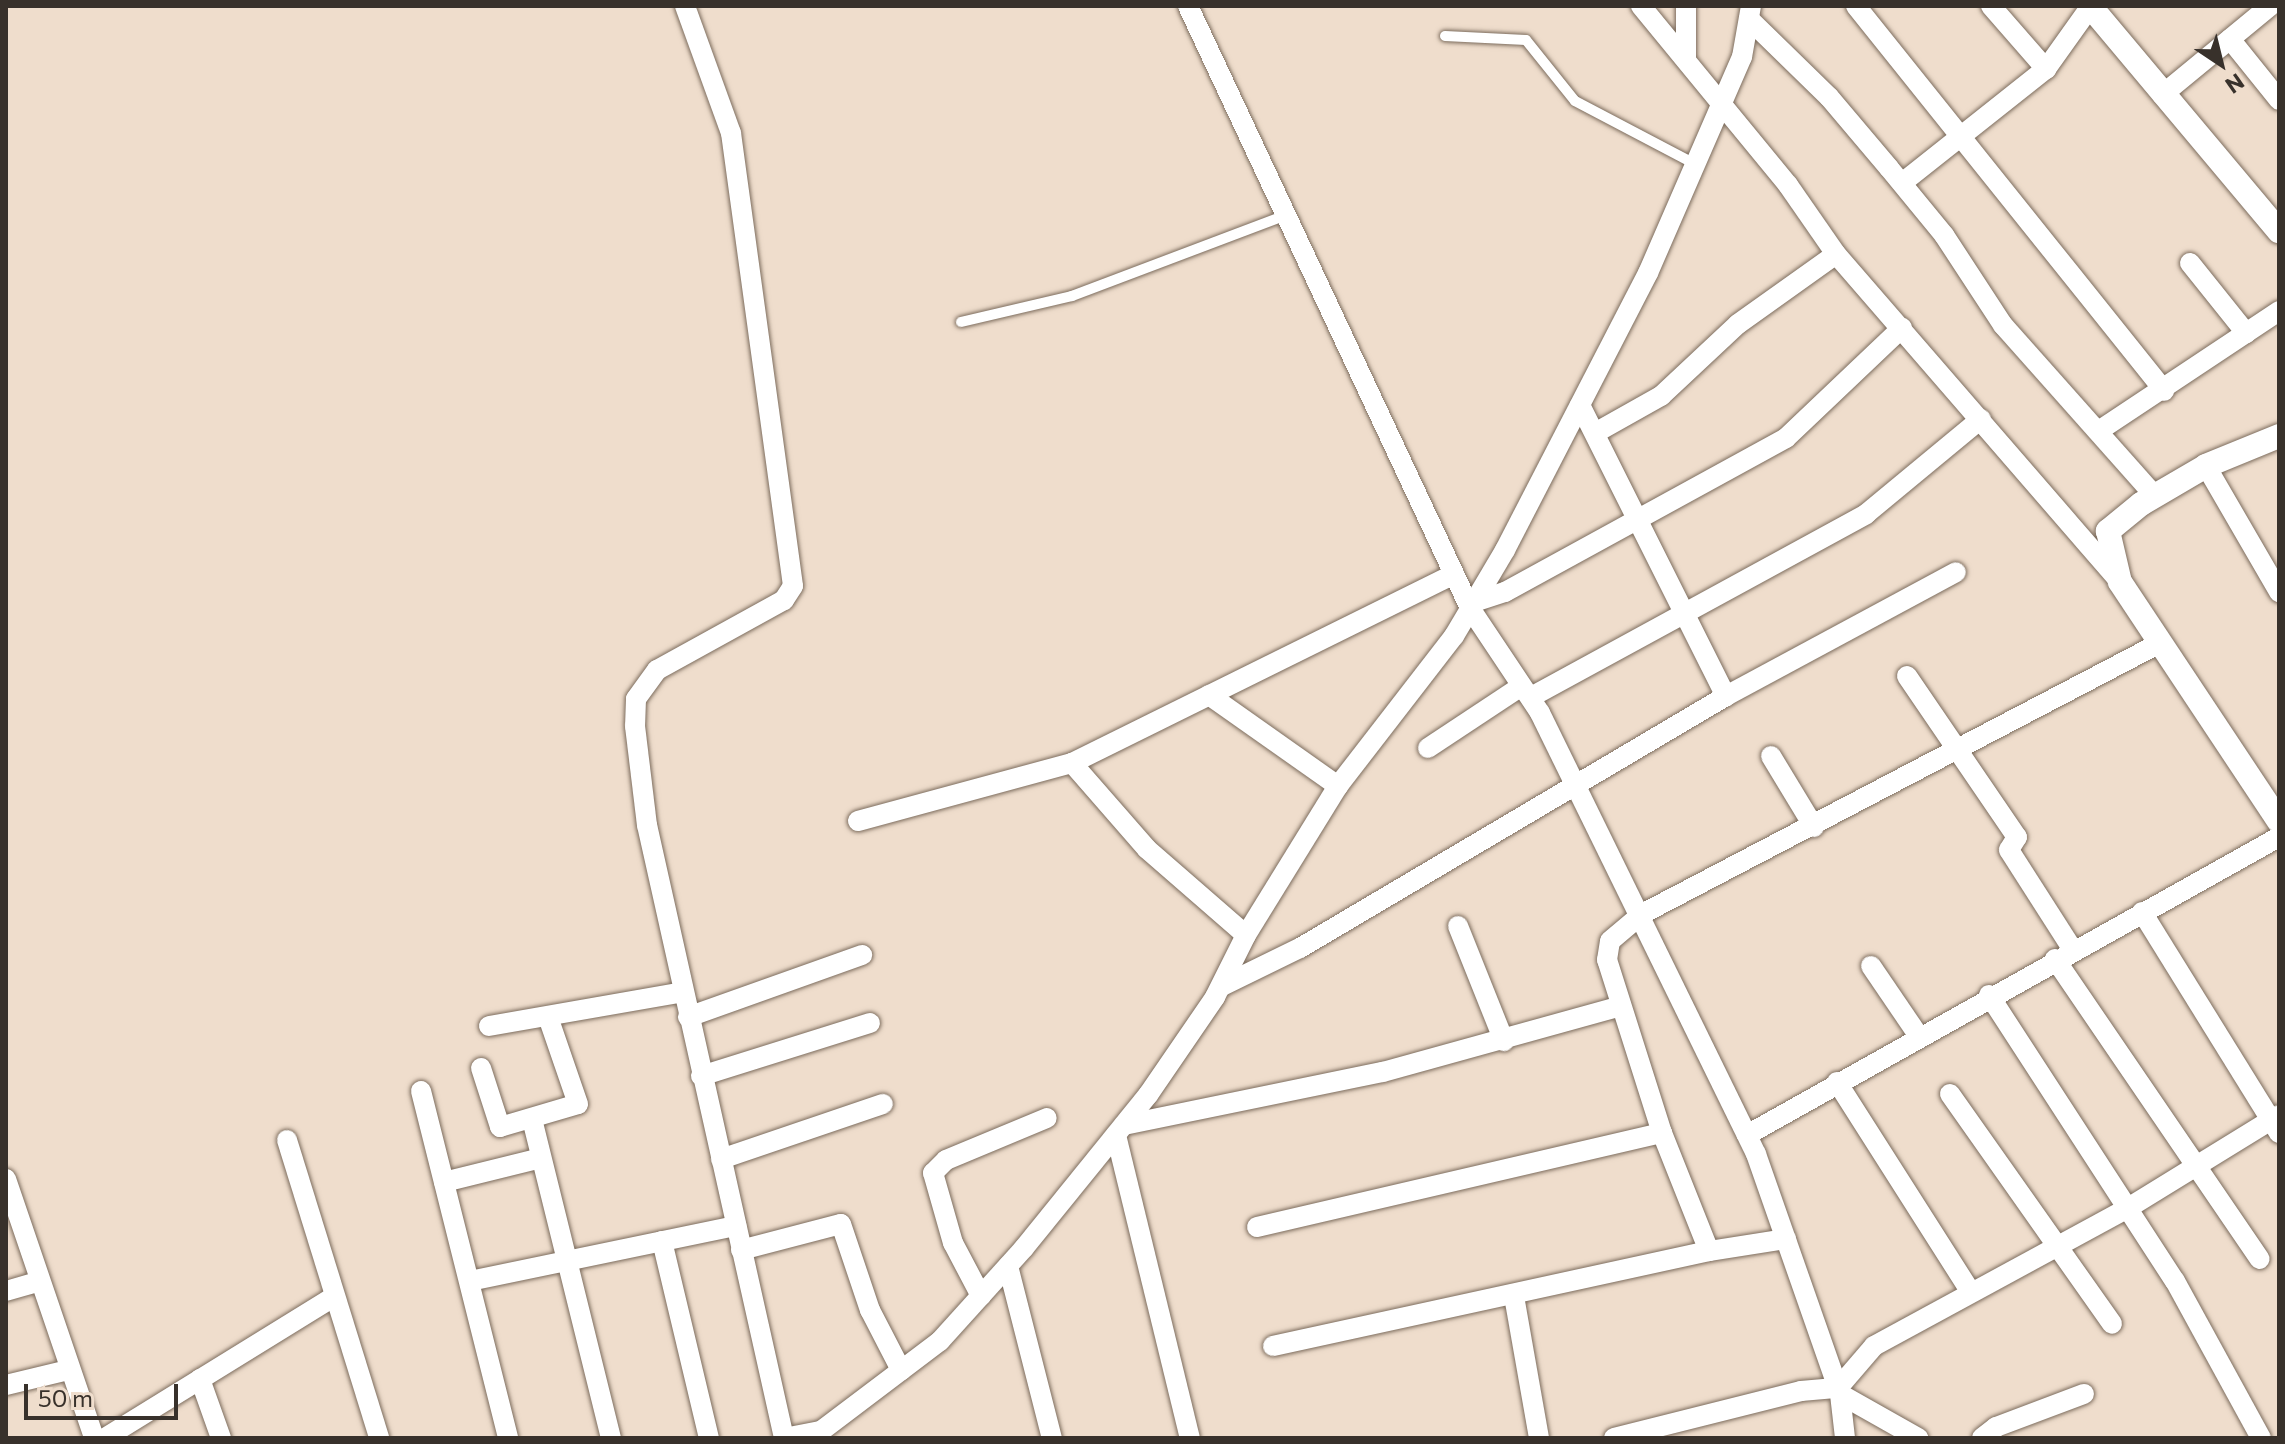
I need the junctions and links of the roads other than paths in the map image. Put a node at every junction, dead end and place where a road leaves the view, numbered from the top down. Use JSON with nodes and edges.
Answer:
{"nodes":[{"id":1,"x":685,"y":6,"type":"edge"},
{"id":2,"x":1188,"y":6,"type":"edge"},
{"id":3,"x":1641,"y":6,"type":"edge"},
{"id":4,"x":1686,"y":6,"type":"edge"},
{"id":5,"x":1856,"y":6,"type":"edge"},
{"id":6,"x":1991,"y":6,"type":"edge"},
{"id":7,"x":2091,"y":6,"type":"edge"},
{"id":8,"x":2270,"y":6,"type":"edge"},
{"id":9,"x":1750,"y":12,"type":"edge"},
{"id":10,"x":1445,"y":36,"type":"dead end"},
{"id":11,"x":2230,"y":39,"type":"junction"},
{"id":12,"x":1686,"y":60,"type":"junction"},
{"id":13,"x":2046,"y":69,"type":"junction"},
{"id":14,"x":2162,"y":95,"type":"junction"},
{"id":15,"x":2279,"y":100,"type":"edge"},
{"id":16,"x":1721,"y":103,"type":"junction"},
{"id":17,"x":1963,"y":136,"type":"junction"},
{"id":18,"x":1695,"y":164,"type":"junction"},
{"id":19,"x":1902,"y":183,"type":"junction"},
{"id":20,"x":2270,"y":206,"type":"edge"},
{"id":21,"x":1286,"y":215,"type":"junction"},
{"id":22,"x":2279,"y":231,"type":"edge"},
{"id":23,"x":1836,"y":254,"type":"junction"},
{"id":24,"x":2190,"y":263,"type":"dead end"},
{"id":25,"x":2279,"y":311,"type":"edge"},
{"id":26,"x":961,"y":322,"type":"dead end"},
{"id":27,"x":1902,"y":328,"type":"junction"},
{"id":28,"x":2246,"y":333,"type":"junction"},
{"id":29,"x":2164,"y":391,"type":"junction"},
{"id":30,"x":1580,"y":405,"type":"junction"},
{"id":31,"x":1981,"y":419,"type":"junction"},
{"id":32,"x":2100,"y":430,"type":"junction"},
{"id":33,"x":1595,"y":433,"type":"junction"},
{"id":34,"x":2279,"y":436,"type":"edge"},
{"id":35,"x":2206,"y":466,"type":"junction"},
{"id":36,"x":2155,"y":496,"type":"junction"},
{"id":37,"x":1640,"y":520,"type":"junction"},
{"id":38,"x":1956,"y":572,"type":"dead end"},
{"id":39,"x":1454,"y":574,"type":"junction"},
{"id":40,"x":2120,"y":582,"type":"junction"},
{"id":41,"x":2279,"y":592,"type":"edge"},
{"id":42,"x":1472,"y":605,"type":"junction"},
{"id":43,"x":1686,"y":612,"type":"junction"},
{"id":44,"x":2160,"y":643,"type":"junction"},
{"id":45,"x":1907,"y":676,"type":"dead end"},
{"id":46,"x":1525,"y":692,"type":"junction"},
{"id":47,"x":1209,"y":695,"type":"junction"},
{"id":48,"x":1726,"y":696,"type":"junction"},
{"id":49,"x":1428,"y":748,"type":"dead end"},
{"id":50,"x":1953,"y":750,"type":"junction"},
{"id":51,"x":1771,"y":756,"type":"dead end"},
{"id":52,"x":1072,"y":763,"type":"junction"},
{"id":53,"x":1576,"y":784,"type":"junction"},
{"id":54,"x":1338,"y":786,"type":"junction"},
{"id":55,"x":858,"y":821,"type":"dead end"},
{"id":56,"x":2278,"y":823,"type":"edge"},
{"id":57,"x":1814,"y":827,"type":"junction"},
{"id":58,"x":2142,"y":912,"type":"junction"},
{"id":59,"x":1642,"y":914,"type":"junction"},
{"id":60,"x":1458,"y":926,"type":"dead end"},
{"id":61,"x":1246,"y":935,"type":"junction"},
{"id":62,"x":2064,"y":954,"type":"junction"},
{"id":63,"x":862,"y":955,"type":"dead end"},
{"id":64,"x":1871,"y":966,"type":"dead end"},
{"id":65,"x":1222,"y":986,"type":"junction"},
{"id":66,"x":683,"y":992,"type":"junction"},
{"id":67,"x":1989,"y":995,"type":"junction"},
{"id":68,"x":1621,"y":1006,"type":"junction"},
{"id":69,"x":548,"y":1017,"type":"junction"},
{"id":70,"x":688,"y":1017,"type":"junction"},
{"id":71,"x":870,"y":1023,"type":"dead end"},
{"id":72,"x":489,"y":1026,"type":"dead end"},
{"id":73,"x":1918,"y":1035,"type":"junction"},
{"id":74,"x":1504,"y":1041,"type":"junction"},
{"id":75,"x":481,"y":1068,"type":"dead end"},
{"id":76,"x":701,"y":1076,"type":"junction"},
{"id":77,"x":1837,"y":1082,"type":"junction"},
{"id":78,"x":421,"y":1091,"type":"dead end"},
{"id":79,"x":1950,"y":1094,"type":"dead end"},
{"id":80,"x":883,"y":1104,"type":"dead end"},
{"id":81,"x":1047,"y":1118,"type":"dead end"},
{"id":82,"x":532,"y":1119,"type":"junction"},
{"id":83,"x":2276,"y":1122,"type":"edge"},
{"id":84,"x":1120,"y":1130,"type":"junction"},
{"id":85,"x":1662,"y":1133,"type":"junction"},
{"id":86,"x":1747,"y":1135,"type":"junction"},
{"id":87,"x":287,"y":1140,"type":"dead end"},
{"id":88,"x":541,"y":1158,"type":"junction"},
{"id":89,"x":721,"y":1159,"type":"junction"},
{"id":90,"x":2197,"y":1162,"type":"junction"},
{"id":91,"x":6,"y":1179,"type":"edge"},
{"id":92,"x":444,"y":1182,"type":"junction"},
{"id":93,"x":2128,"y":1208,"type":"junction"},
{"id":94,"x":736,"y":1226,"type":"junction"},
{"id":95,"x":1257,"y":1227,"type":"dead end"},
{"id":96,"x":1786,"y":1239,"type":"junction"},
{"id":97,"x":662,"y":1241,"type":"junction"},
{"id":98,"x":2055,"y":1247,"type":"junction"},
{"id":99,"x":741,"y":1250,"type":"junction"},
{"id":100,"x":1709,"y":1251,"type":"junction"},
{"id":101,"x":2260,"y":1259,"type":"dead end"},
{"id":102,"x":565,"y":1261,"type":"junction"},
{"id":103,"x":1008,"y":1266,"type":"junction"},
{"id":104,"x":470,"y":1281,"type":"junction"},
{"id":105,"x":37,"y":1282,"type":"junction"},
{"id":106,"x":6,"y":1291,"type":"edge"},
{"id":107,"x":1971,"y":1292,"type":"junction"},
{"id":108,"x":981,"y":1296,"type":"junction"},
{"id":109,"x":1514,"y":1296,"type":"junction"},
{"id":110,"x":333,"y":1297,"type":"junction"},
{"id":111,"x":2112,"y":1324,"type":"dead end"},
{"id":112,"x":1273,"y":1346,"type":"dead end"},
{"id":113,"x":68,"y":1370,"type":"junction"},
{"id":114,"x":901,"y":1370,"type":"junction"},
{"id":115,"x":200,"y":1379,"type":"junction"},
{"id":116,"x":6,"y":1385,"type":"edge"},
{"id":117,"x":1839,"y":1391,"type":"junction"},
{"id":118,"x":2084,"y":1394,"type":"dead end"},
{"id":119,"x":794,"y":1437,"type":"edge"},
{"id":120,"x":94,"y":1438,"type":"edge"},
{"id":121,"x":105,"y":1438,"type":"edge"},
{"id":122,"x":221,"y":1438,"type":"edge"},
{"id":123,"x":379,"y":1438,"type":"edge"},
{"id":124,"x":508,"y":1438,"type":"edge"},
{"id":125,"x":611,"y":1438,"type":"edge"},
{"id":126,"x":709,"y":1438,"type":"edge"},
{"id":127,"x":1052,"y":1438,"type":"edge"},
{"id":128,"x":1190,"y":1438,"type":"edge"},
{"id":129,"x":1539,"y":1438,"type":"edge"},
{"id":130,"x":1614,"y":1438,"type":"edge"},
{"id":131,"x":1845,"y":1438,"type":"edge"},
{"id":132,"x":1918,"y":1438,"type":"edge"},
{"id":133,"x":1982,"y":1438,"type":"edge"},
{"id":134,"x":2261,"y":1438,"type":"edge"}],
"edges":[{"from":1,"to":66,"type":"street"},
{"from":2,"to":21,"type":"street"},
{"from":3,"to":12,"type":"street"},
{"from":4,"to":12,"type":"street"},
{"from":5,"to":17,"type":"street"},
{"from":6,"to":13,"type":"street"},
{"from":7,"to":13,"type":"street"},
{"from":7,"to":14,"type":"street"},
{"from":8,"to":11,"type":"street"},
{"from":9,"to":16,"type":"street"},
{"from":9,"to":19,"type":"street"},
{"from":10,"to":18,"type":"lane"},
{"from":11,"to":14,"type":"street"},
{"from":11,"to":15,"type":"street"},
{"from":12,"to":16,"type":"street"},
{"from":13,"to":17,"type":"street"},
{"from":14,"to":20,"type":"street"},
{"from":16,"to":18,"type":"street"},
{"from":16,"to":23,"type":"street"},
{"from":17,"to":19,"type":"street"},
{"from":17,"to":29,"type":"street"},
{"from":18,"to":30,"type":"street"},
{"from":19,"to":32,"type":"street"},
{"from":20,"to":22,"type":"street"},
{"from":21,"to":26,"type":"lane"},
{"from":21,"to":39,"type":"street"},
{"from":23,"to":27,"type":"street"},
{"from":23,"to":33,"type":"street"},
{"from":24,"to":28,"type":"street"},
{"from":25,"to":28,"type":"street"},
{"from":27,"to":31,"type":"street"},
{"from":27,"to":37,"type":"street"},
{"from":28,"to":29,"type":"street"},
{"from":29,"to":32,"type":"street"},
{"from":30,"to":33,"type":"street"},
{"from":30,"to":42,"type":"street"},
{"from":31,"to":40,"type":"street"},
{"from":31,"to":43,"type":"street"},
{"from":32,"to":36,"type":"street"},
{"from":33,"to":37,"type":"street"},
{"from":34,"to":35,"type":"street"},
{"from":35,"to":36,"type":"street"},
{"from":35,"to":41,"type":"street"},
{"from":36,"to":40,"type":"street"},
{"from":37,"to":42,"type":"street"},
{"from":37,"to":43,"type":"street"},
{"from":38,"to":48,"type":"street"},
{"from":39,"to":42,"type":"street"},
{"from":39,"to":47,"type":"street"},
{"from":40,"to":44,"type":"street"},
{"from":42,"to":46,"type":"street"},
{"from":42,"to":54,"type":"street"},
{"from":43,"to":46,"type":"street"},
{"from":43,"to":48,"type":"street"},
{"from":44,"to":50,"type":"street"},
{"from":44,"to":56,"type":"street"},
{"from":45,"to":50,"type":"street"},
{"from":46,"to":49,"type":"street"},
{"from":46,"to":53,"type":"street"},
{"from":47,"to":52,"type":"street"},
{"from":47,"to":54,"type":"street"},
{"from":48,"to":53,"type":"street"},
{"from":50,"to":57,"type":"street"},
{"from":50,"to":62,"type":"street"},
{"from":51,"to":57,"type":"street"},
{"from":52,"to":55,"type":"street"},
{"from":52,"to":61,"type":"street"},
{"from":53,"to":59,"type":"street"},
{"from":53,"to":65,"type":"street"},
{"from":54,"to":61,"type":"street"},
{"from":56,"to":58,"type":"street"},
{"from":57,"to":59,"type":"street"},
{"from":58,"to":62,"type":"street"},
{"from":58,"to":83,"type":"street"},
{"from":59,"to":68,"type":"street"},
{"from":59,"to":86,"type":"street"},
{"from":60,"to":74,"type":"street"},
{"from":61,"to":65,"type":"street"},
{"from":62,"to":67,"type":"street"},
{"from":62,"to":90,"type":"street"},
{"from":63,"to":70,"type":"street"},
{"from":64,"to":73,"type":"street"},
{"from":65,"to":84,"type":"street"},
{"from":66,"to":69,"type":"street"},
{"from":66,"to":70,"type":"street"},
{"from":67,"to":73,"type":"street"},
{"from":67,"to":93,"type":"street"},
{"from":68,"to":74,"type":"street"},
{"from":68,"to":85,"type":"street"},
{"from":69,"to":72,"type":"street"},
{"from":69,"to":82,"type":"street"},
{"from":70,"to":76,"type":"street"},
{"from":71,"to":76,"type":"street"},
{"from":73,"to":77,"type":"street"},
{"from":74,"to":84,"type":"street"},
{"from":75,"to":82,"type":"street"},
{"from":76,"to":89,"type":"street"},
{"from":77,"to":86,"type":"street"},
{"from":77,"to":107,"type":"street"},
{"from":78,"to":92,"type":"street"},
{"from":79,"to":98,"type":"street"},
{"from":80,"to":89,"type":"street"},
{"from":81,"to":108,"type":"street"},
{"from":82,"to":88,"type":"street"},
{"from":83,"to":90,"type":"street"},
{"from":84,"to":103,"type":"street"},
{"from":84,"to":128,"type":"street"},
{"from":85,"to":95,"type":"street"},
{"from":85,"to":100,"type":"street"},
{"from":86,"to":96,"type":"street"},
{"from":87,"to":110,"type":"street"},
{"from":88,"to":92,"type":"street"},
{"from":88,"to":102,"type":"street"},
{"from":89,"to":94,"type":"street"},
{"from":90,"to":93,"type":"street"},
{"from":90,"to":101,"type":"street"},
{"from":91,"to":105,"type":"street"},
{"from":92,"to":104,"type":"street"},
{"from":93,"to":98,"type":"street"},
{"from":93,"to":134,"type":"street"},
{"from":94,"to":97,"type":"street"},
{"from":94,"to":99,"type":"street"},
{"from":96,"to":100,"type":"street"},
{"from":96,"to":117,"type":"street"},
{"from":97,"to":102,"type":"street"},
{"from":97,"to":126,"type":"street"},
{"from":98,"to":107,"type":"street"},
{"from":98,"to":111,"type":"street"},
{"from":99,"to":114,"type":"street"},
{"from":99,"to":119,"type":"street"},
{"from":100,"to":109,"type":"street"},
{"from":102,"to":104,"type":"street"},
{"from":102,"to":125,"type":"street"},
{"from":103,"to":108,"type":"street"},
{"from":103,"to":127,"type":"street"},
{"from":104,"to":124,"type":"street"},
{"from":105,"to":106,"type":"street"},
{"from":105,"to":113,"type":"street"},
{"from":107,"to":117,"type":"street"},
{"from":108,"to":114,"type":"street"},
{"from":109,"to":112,"type":"street"},
{"from":109,"to":129,"type":"street"},
{"from":110,"to":115,"type":"street"},
{"from":110,"to":123,"type":"street"},
{"from":113,"to":116,"type":"street"},
{"from":113,"to":120,"type":"street"},
{"from":114,"to":119,"type":"street"},
{"from":115,"to":121,"type":"street"},
{"from":115,"to":122,"type":"street"},
{"from":117,"to":130,"type":"street"},
{"from":117,"to":131,"type":"street"},
{"from":117,"to":132,"type":"street"},
{"from":118,"to":133,"type":"street"}]}
